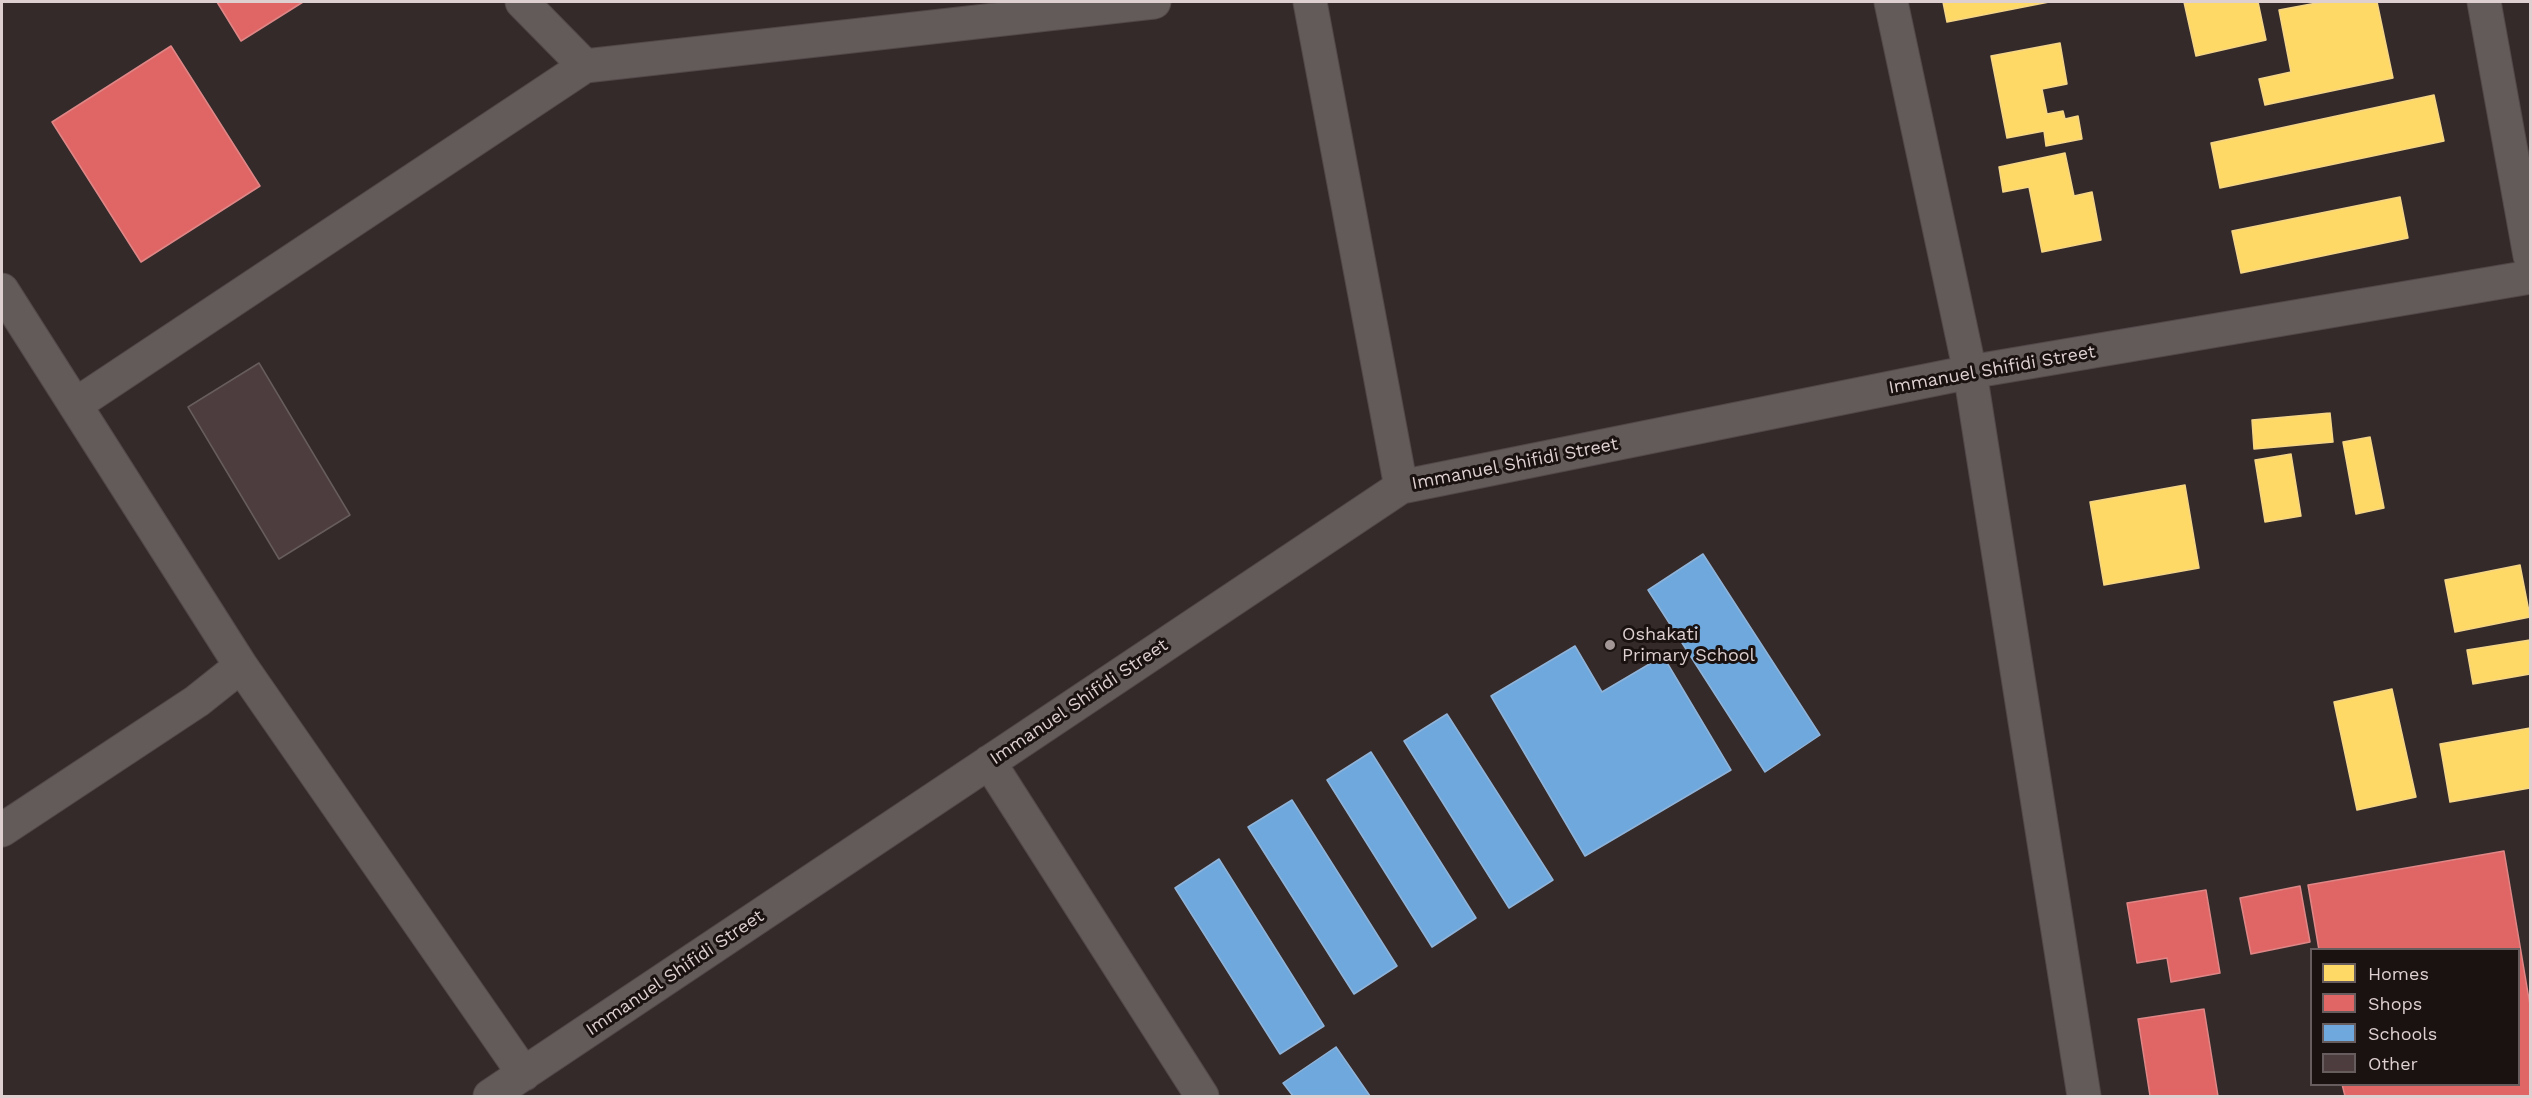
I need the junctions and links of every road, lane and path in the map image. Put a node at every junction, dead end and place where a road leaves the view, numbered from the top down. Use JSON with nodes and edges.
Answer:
{"nodes":[{"id":1,"x":522,"y":2,"type":"edge"},
{"id":2,"x":1154,"y":2,"type":"edge"},
{"id":3,"x":1310,"y":2,"type":"edge"},
{"id":4,"x":1891,"y":2,"type":"edge"},
{"id":5,"x":2484,"y":2,"type":"edge"},
{"id":6,"x":585,"y":66,"type":"junction"},
{"id":7,"x":2530,"y":256,"type":"edge"},
{"id":8,"x":2530,"y":277,"type":"edge"},
{"id":9,"x":2,"y":290,"type":"edge"},
{"id":10,"x":1970,"y":372,"type":"junction"},
{"id":11,"x":75,"y":405,"type":"junction"},
{"id":12,"x":1401,"y":487,"type":"junction"},
{"id":13,"x":241,"y":666,"type":"junction"},
{"id":14,"x":989,"y":762,"type":"junction"},
{"id":15,"x":2,"y":830,"type":"edge"},
{"id":16,"x":524,"y":1074,"type":"junction"},
{"id":17,"x":490,"y":1096,"type":"edge"},
{"id":18,"x":1202,"y":1096,"type":"edge"},
{"id":19,"x":2084,"y":1096,"type":"edge"}],
"edges":[{"from":1,"to":6,"type":"street"},
{"from":2,"to":6,"type":"street"},
{"from":3,"to":12,"type":"street"},
{"from":4,"to":10,"type":"street"},
{"from":5,"to":7,"type":"street"},
{"from":6,"to":11,"type":"street"},
{"from":8,"to":10,"type":"street","name":"Immanuel Shifidi Street"},
{"from":9,"to":11,"type":"street"},
{"from":10,"to":12,"type":"street","name":"Immanuel Shifidi Street"},
{"from":10,"to":19,"type":"street"},
{"from":11,"to":13,"type":"street"},
{"from":12,"to":14,"type":"street","name":"Immanuel Shifidi Street"},
{"from":13,"to":15,"type":"street"},
{"from":13,"to":16,"type":"street"},
{"from":14,"to":16,"type":"street","name":"Immanuel Shifidi Street"},
{"from":14,"to":18,"type":"street"},
{"from":16,"to":17,"type":"street","name":"Immanuel Shifidi Street"}]}
